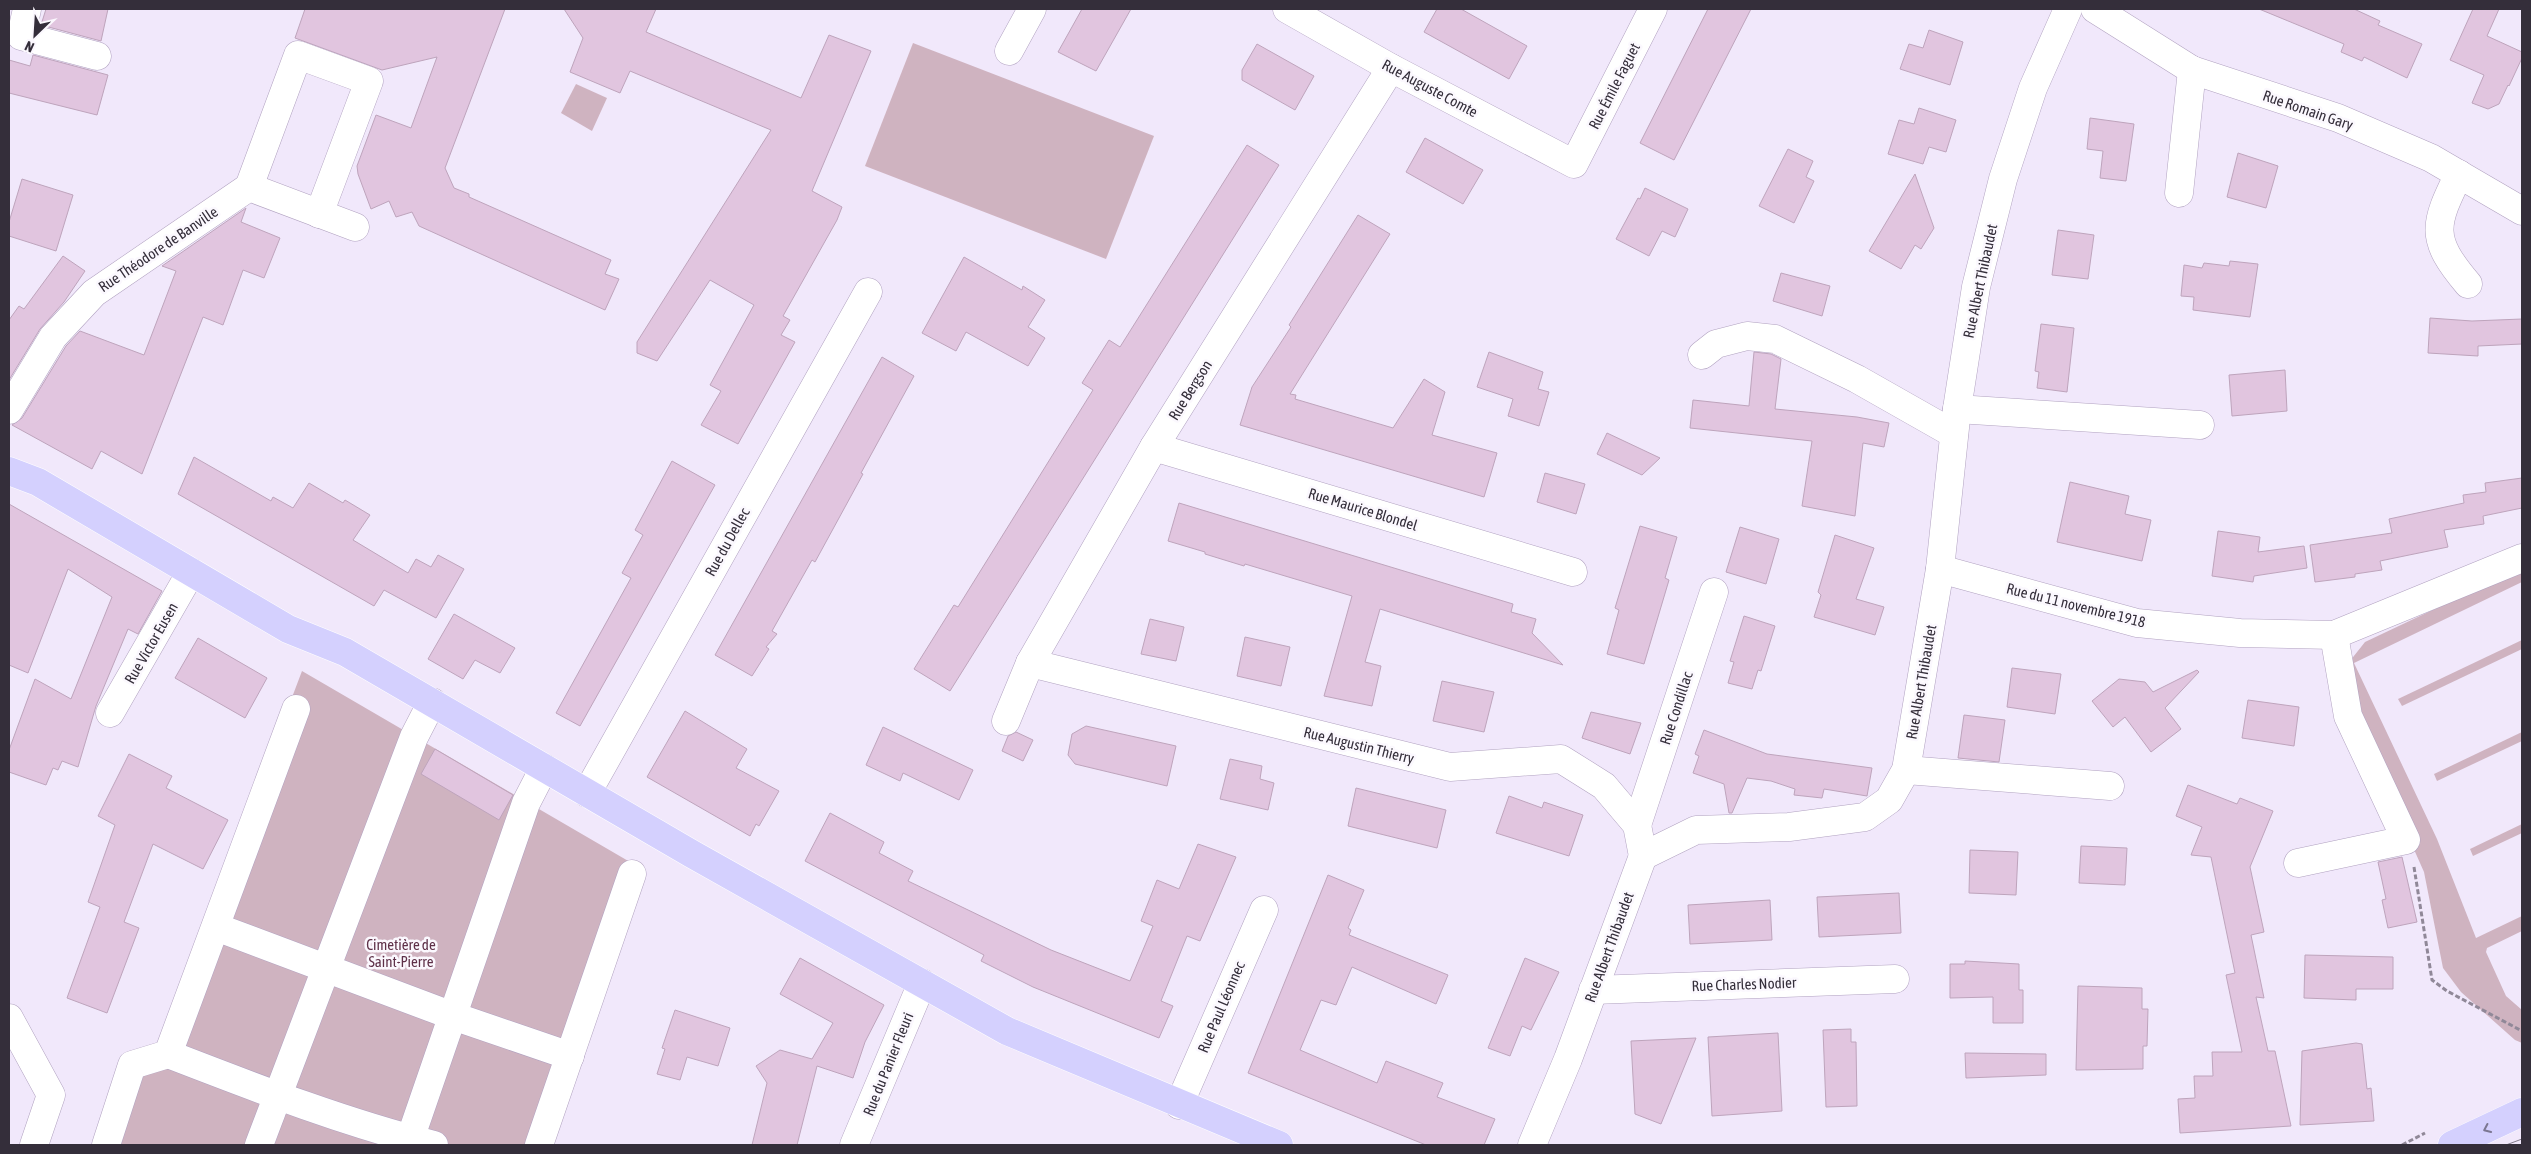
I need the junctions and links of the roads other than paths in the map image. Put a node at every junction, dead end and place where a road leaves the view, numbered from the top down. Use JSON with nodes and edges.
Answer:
{"nodes":[{"id":1,"x":28,"y":9,"type":"edge"},
{"id":2,"x":1032,"y":9,"type":"edge"},
{"id":3,"x":1287,"y":9,"type":"edge"},
{"id":4,"x":1653,"y":9,"type":"edge"},
{"id":5,"x":2068,"y":9,"type":"edge"},
{"id":6,"x":2095,"y":9,"type":"edge"},
{"id":7,"x":1009,"y":51,"type":"dead end"},
{"id":8,"x":97,"y":56,"type":"dead end"},
{"id":9,"x":1391,"y":68,"type":"junction"},
{"id":10,"x":2192,"y":70,"type":"junction"},
{"id":11,"x":1574,"y":164,"type":"joint"},
{"id":12,"x":2458,"y":174,"type":"junction"},
{"id":13,"x":248,"y":187,"type":"junction"},
{"id":14,"x":2180,"y":192,"type":"dead end"},
{"id":15,"x":2522,"y":211,"type":"edge"},
{"id":16,"x":319,"y":214,"type":"junction"},
{"id":17,"x":355,"y":227,"type":"dead end"},
{"id":18,"x":2468,"y":284,"type":"dead end"},
{"id":19,"x":868,"y":292,"type":"dead end"},
{"id":20,"x":1702,"y":355,"type":"dead end"},
{"id":21,"x":9,"y":410,"type":"edge"},
{"id":22,"x":1956,"y":422,"type":"junction"},
{"id":23,"x":2200,"y":425,"type":"dead end"},
{"id":24,"x":1154,"y":447,"type":"junction"},
{"id":25,"x":9,"y":471,"type":"edge"},
{"id":26,"x":2522,"y":558,"type":"edge"},
{"id":27,"x":1940,"y":569,"type":"junction"},
{"id":28,"x":192,"y":572,"type":"junction"},
{"id":29,"x":1573,"y":572,"type":"dead end"},
{"id":30,"x":1714,"y":592,"type":"dead end"},
{"id":31,"x":2334,"y":635,"type":"junction"},
{"id":32,"x":1030,"y":663,"type":"junction"},
{"id":33,"x":432,"y":702,"type":"junction"},
{"id":34,"x":296,"y":709,"type":"dead end"},
{"id":35,"x":110,"y":713,"type":"dead end"},
{"id":36,"x":1006,"y":721,"type":"dead end"},
{"id":37,"x":544,"y":768,"type":"junction"},
{"id":38,"x":1906,"y":770,"type":"junction"},
{"id":39,"x":2110,"y":786,"type":"dead end"},
{"id":40,"x":587,"y":793,"type":"junction"},
{"id":41,"x":1637,"y":825,"type":"junction"},
{"id":42,"x":1643,"y":856,"type":"junction"},
{"id":43,"x":2298,"y":863,"type":"dead end"},
{"id":44,"x":632,"y":874,"type":"dead end"},
{"id":45,"x":1264,"y":910,"type":"dead end"},
{"id":46,"x":216,"y":927,"type":"junction"},
{"id":47,"x":326,"y":968,"type":"junction"},
{"id":48,"x":1895,"y":979,"type":"dead end"},
{"id":49,"x":922,"y":983,"type":"junction"},
{"id":50,"x":1593,"y":990,"type":"junction"},
{"id":51,"x":453,"y":1016,"type":"junction"},
{"id":52,"x":9,"y":1018,"type":"edge"},
{"id":53,"x":168,"y":1054,"type":"junction"},
{"id":54,"x":570,"y":1056,"type":"junction"},
{"id":55,"x":277,"y":1096,"type":"junction"},
{"id":56,"x":1179,"y":1104,"type":"junction"},
{"id":57,"x":2522,"y":1112,"type":"edge"},
{"id":58,"x":418,"y":1143,"type":"edge"},
{"id":59,"x":34,"y":1145,"type":"edge"},
{"id":60,"x":106,"y":1145,"type":"edge"},
{"id":61,"x":259,"y":1145,"type":"edge"},
{"id":62,"x":539,"y":1145,"type":"edge"},
{"id":63,"x":854,"y":1145,"type":"edge"},
{"id":64,"x":1278,"y":1145,"type":"edge"},
{"id":65,"x":1532,"y":1145,"type":"edge"},
{"id":66,"x":2452,"y":1145,"type":"edge"}],
"edges":[{"from":1,"to":8,"type":"street"},
{"from":2,"to":7,"type":"street"},
{"from":3,"to":9,"type":"street","name":"Rue Auguste Comte"},
{"from":4,"to":11,"type":"street","name":"Rue Émile Faguet"},
{"from":5,"to":22,"type":"street","name":"Rue Albert Thibaudet"},
{"from":6,"to":10,"type":"street","name":"Rue Romain Gary"},
{"from":9,"to":11,"type":"street","name":"Rue Auguste Comte"},
{"from":9,"to":24,"type":"street","name":"Rue Bergson"},
{"from":10,"to":12,"type":"street","name":"Rue Romain Gary"},
{"from":10,"to":14,"type":"street"},
{"from":12,"to":15,"type":"street","name":"Rue Romain Gary"},
{"from":12,"to":18,"type":"street"},
{"from":13,"to":16,"type":"street"},
{"from":13,"to":16,"type":"street"},
{"from":13,"to":21,"type":"street","name":"Rue Théodore de Banville"},
{"from":16,"to":17,"type":"street"},
{"from":19,"to":40,"type":"street","name":"Rue du Dellec"},
{"from":20,"to":22,"type":"street"},
{"from":22,"to":23,"type":"street"},
{"from":22,"to":27,"type":"street","name":"Rue Albert Thibaudet"},
{"from":24,"to":29,"type":"street","name":"Rue Maurice Blondel"},
{"from":24,"to":32,"type":"street","name":"Rue Bergson"},
{"from":25,"to":28,"type":"main road"},
{"from":26,"to":31,"type":"street","name":"Rue du 11 novembre 1918"},
{"from":27,"to":31,"type":"street","name":"Rue du 11 novembre 1918"},
{"from":27,"to":38,"type":"street","name":"Rue Albert Thibaudet"},
{"from":28,"to":33,"type":"main road"},
{"from":28,"to":35,"type":"street","name":"Rue Victor Eusen"},
{"from":30,"to":41,"type":"street","name":"Rue Condillac"},
{"from":31,"to":43,"type":"street"},
{"from":32,"to":36,"type":"street","name":"Rue Bergson"},
{"from":32,"to":41,"type":"street","name":"Rue Augustin Thierry"},
{"from":33,"to":37,"type":"main road"},
{"from":33,"to":47,"type":"street"},
{"from":34,"to":46,"type":"street"},
{"from":37,"to":40,"type":"main road"},
{"from":37,"to":51,"type":"street"},
{"from":38,"to":39,"type":"street"},
{"from":38,"to":42,"type":"street","name":"Rue Albert Thibaudet"},
{"from":40,"to":49,"type":"main road"},
{"from":41,"to":42,"type":"street","name":"Rue Augustin Thierry"},
{"from":42,"to":50,"type":"street","name":"Rue Albert Thibaudet"},
{"from":44,"to":54,"type":"street"},
{"from":45,"to":56,"type":"street","name":"Rue Paul Léonnec"},
{"from":46,"to":47,"type":"street"},
{"from":46,"to":53,"type":"street"},
{"from":47,"to":51,"type":"street"},
{"from":47,"to":55,"type":"street"},
{"from":48,"to":50,"type":"street","name":"Rue Charles Nodier"},
{"from":49,"to":56,"type":"main road"},
{"from":49,"to":63,"type":"street","name":"Rue du Panier Fleuri"},
{"from":50,"to":65,"type":"street","name":"Rue Albert Thibaudet"},
{"from":51,"to":54,"type":"street"},
{"from":51,"to":58,"type":"street"},
{"from":52,"to":59,"type":"street"},
{"from":53,"to":55,"type":"street"},
{"from":53,"to":60,"type":"street"},
{"from":54,"to":62,"type":"street"},
{"from":55,"to":58,"type":"street"},
{"from":55,"to":61,"type":"street"},
{"from":56,"to":64,"type":"main road"},
{"from":57,"to":66,"type":"main road","one_way":true}]}
